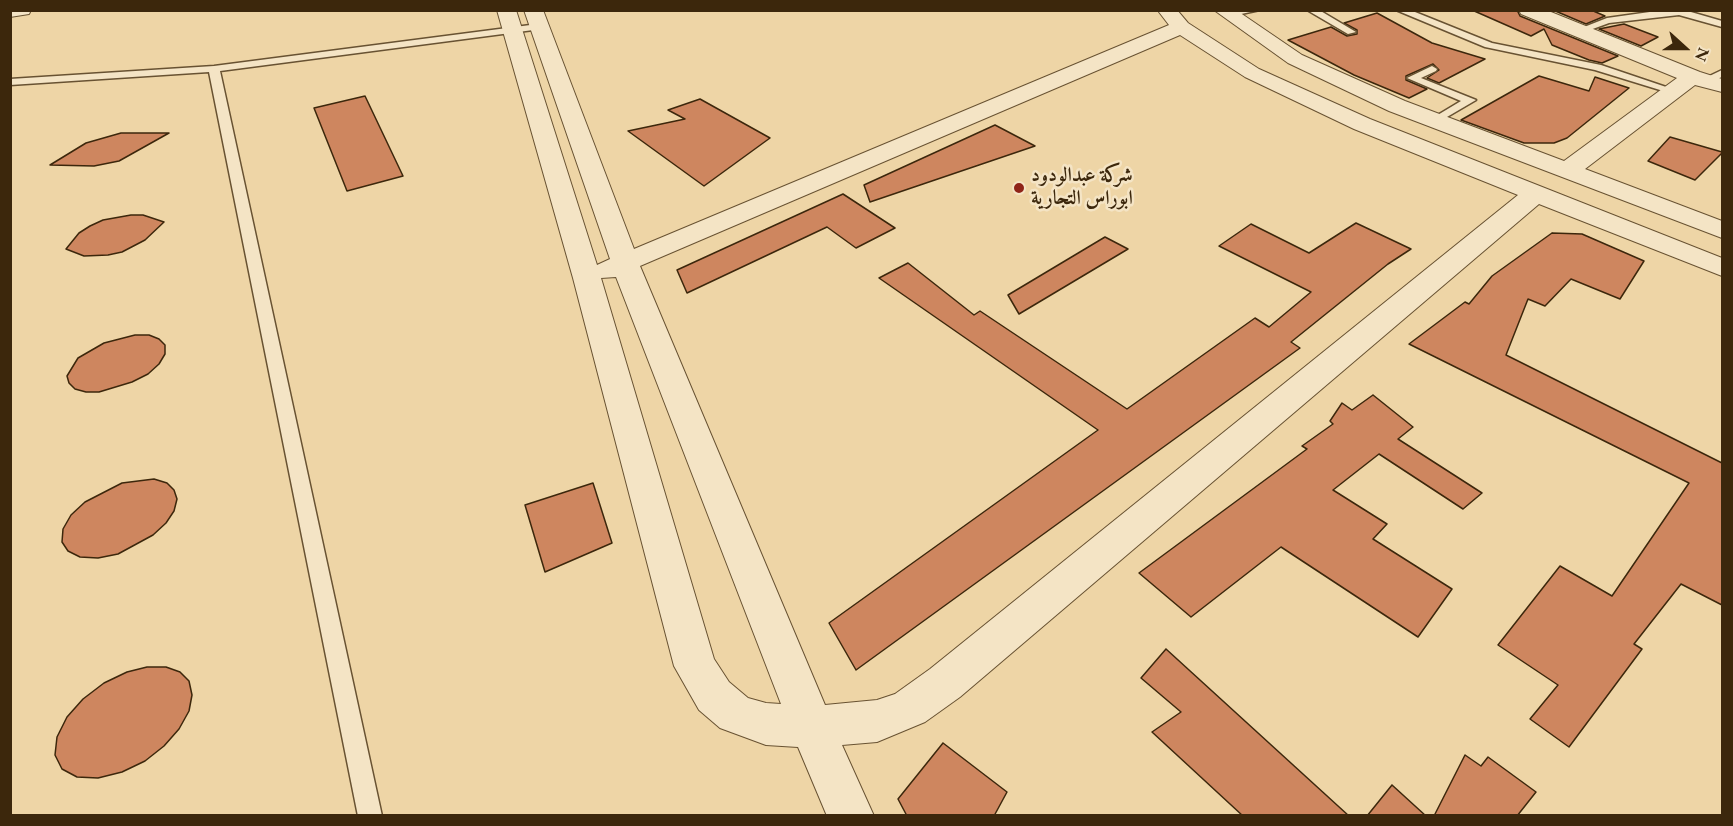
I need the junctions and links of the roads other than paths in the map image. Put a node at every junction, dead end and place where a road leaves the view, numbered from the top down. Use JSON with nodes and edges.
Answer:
{"nodes":[{"id":1,"x":22,"y":10,"type":"edge"},
{"id":2,"x":1256,"y":10,"type":"edge"},
{"id":3,"x":1311,"y":10,"type":"edge"},
{"id":4,"x":1400,"y":10,"type":"edge"},
{"id":5,"x":1528,"y":10,"type":"edge"},
{"id":6,"x":10,"y":11,"type":"edge"},
{"id":7,"x":1225,"y":12,"type":"edge"},
{"id":8,"x":1174,"y":19,"type":"edge"},
{"id":9,"x":522,"y":20,"type":"edge"},
{"id":10,"x":1722,"y":24,"type":"edge"},
{"id":11,"x":1579,"y":31,"type":"junction"},
{"id":12,"x":1351,"y":32,"type":"dead end"},
{"id":13,"x":214,"y":69,"type":"junction"},
{"id":14,"x":1432,"y":69,"type":"dead end"},
{"id":15,"x":1710,"y":79,"type":"edge"},
{"id":16,"x":11,"y":84,"type":"edge"},
{"id":17,"x":1673,"y":92,"type":"junction"},
{"id":18,"x":556,"y":117,"type":"junction"},
{"id":19,"x":1435,"y":121,"type":"junction"},
{"id":20,"x":1567,"y":171,"type":"junction"},
{"id":21,"x":1535,"y":194,"type":"junction"},
{"id":22,"x":1722,"y":230,"type":"edge"},
{"id":23,"x":625,"y":263,"type":"junction"},
{"id":24,"x":1722,"y":268,"type":"edge"},
{"id":25,"x":587,"y":278,"type":"junction"},
{"id":26,"x":812,"y":727,"type":"junction"},
{"id":27,"x":370,"y":816,"type":"edge"},
{"id":28,"x":851,"y":816,"type":"edge"}],
"edges":[{"from":1,"to":6,"type":"street"},
{"from":2,"to":7,"type":"lane"},
{"from":3,"to":12,"type":"lane"},
{"from":4,"to":17,"type":"lane"},
{"from":5,"to":11,"type":"street"},
{"from":7,"to":19,"type":"street"},
{"from":8,"to":21,"type":"street"},
{"from":8,"to":23,"type":"street"},
{"from":9,"to":13,"type":"lane"},
{"from":9,"to":18,"type":"street"},
{"from":10,"to":11,"type":"lane"},
{"from":11,"to":15,"type":"street"},
{"from":13,"to":16,"type":"lane"},
{"from":13,"to":27,"type":"lane"},
{"from":14,"to":19,"type":"lane"},
{"from":15,"to":17,"type":"street"},
{"from":17,"to":20,"type":"street"},
{"from":18,"to":23,"type":"street"},
{"from":18,"to":25,"type":"street"},
{"from":19,"to":20,"type":"street"},
{"from":20,"to":22,"type":"street"},
{"from":21,"to":24,"type":"street"},
{"from":21,"to":26,"type":"street"},
{"from":23,"to":25,"type":"street"},
{"from":23,"to":26,"type":"street"},
{"from":25,"to":26,"type":"street"},
{"from":26,"to":28,"type":"street"}]}
